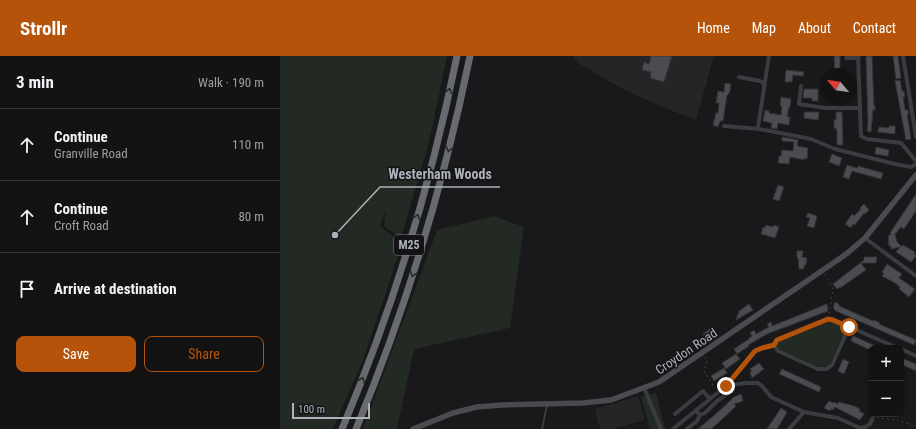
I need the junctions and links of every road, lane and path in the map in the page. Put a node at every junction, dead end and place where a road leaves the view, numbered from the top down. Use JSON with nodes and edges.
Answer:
{"nodes":[{"id":1,"x":457,"y":56,"type":"edge"},
{"id":2,"x":470,"y":56,"type":"edge"},
{"id":3,"x":769,"y":56,"type":"edge"},
{"id":4,"x":904,"y":56,"type":"edge"},
{"id":5,"x":858,"y":57,"type":"edge"},
{"id":6,"x":846,"y":58,"type":"dead end"},
{"id":7,"x":739,"y":77,"type":"dead end"},
{"id":8,"x":764,"y":86,"type":"junction"},
{"id":9,"x":802,"y":86,"type":"dead end"},
{"id":10,"x":860,"y":108,"type":"junction"},
{"id":11,"x":724,"y":126,"type":"dead end"},
{"id":12,"x":759,"y":129,"type":"junction"},
{"id":13,"x":916,"y":137,"type":"edge"},
{"id":14,"x":916,"y":152,"type":"edge"},
{"id":15,"x":914,"y":159,"type":"edge"},
{"id":16,"x":916,"y":164,"type":"edge"},
{"id":17,"x":916,"y":175,"type":"edge"},
{"id":18,"x":865,"y":238,"type":"junction"},
{"id":19,"x":823,"y":270,"type":"junction"},
{"id":20,"x":916,"y":276,"type":"edge"},
{"id":21,"x":828,"y":319,"type":"junction"},
{"id":22,"x":849,"y":327,"type":"junction"},
{"id":23,"x":774,"y":345,"type":"junction"},
{"id":24,"x":891,"y":345,"type":"edge"},
{"id":25,"x":904,"y":351,"type":"edge"},
{"id":26,"x":703,"y":354,"type":"junction"},
{"id":27,"x":916,"y":356,"type":"edge"},
{"id":28,"x":726,"y":386,"type":"junction"},
{"id":29,"x":644,"y":388,"type":"junction"},
{"id":30,"x":734,"y":390,"type":"dead end"},
{"id":31,"x":718,"y":392,"type":"junction"},
{"id":32,"x":710,"y":399,"type":"junction"},
{"id":33,"x":547,"y":404,"type":"junction"},
{"id":34,"x":696,"y":411,"type":"junction"},
{"id":35,"x":804,"y":412,"type":"junction"},
{"id":36,"x":675,"y":414,"type":"dead end"},
{"id":37,"x":700,"y":415,"type":"junction"},
{"id":38,"x":873,"y":418,"type":"joint"},
{"id":39,"x":916,"y":427,"type":"edge"},
{"id":40,"x":342,"y":429,"type":"edge"},
{"id":41,"x":356,"y":429,"type":"edge"},
{"id":42,"x":413,"y":429,"type":"edge"},
{"id":43,"x":542,"y":429,"type":"edge"},
{"id":44,"x":661,"y":429,"type":"edge"},
{"id":45,"x":673,"y":429,"type":"edge"},
{"id":46,"x":687,"y":429,"type":"edge"},
{"id":47,"x":789,"y":429,"type":"edge"},
{"id":48,"x":860,"y":429,"type":"edge"}],
"edges":[{"from":40,"to":1,"type":"highway","number":"M25","one_way":true},
{"from":2,"to":41,"type":"highway","number":"M25","one_way":true},
{"from":3,"to":8,"type":"street"},
{"from":4,"to":13,"type":"street"},
{"from":5,"to":6,"type":"street"},
{"from":5,"to":10,"type":"street"},
{"from":7,"to":8,"type":"street"},
{"from":8,"to":12,"type":"street"},
{"from":9,"to":10,"type":"street"},
{"from":10,"to":15,"type":"street"},
{"from":11,"to":12,"type":"street"},
{"from":12,"to":16,"type":"street"},
{"from":14,"to":15,"type":"street"},
{"from":17,"to":18,"type":"main road","name":"Croydon Road"},
{"from":18,"to":19,"type":"main road","name":"Croydon Road"},
{"from":18,"to":20,"type":"street"},
{"from":19,"to":21,"type":"path"},
{"from":19,"to":26,"type":"main road","name":"Croydon Road"},
{"from":21,"to":22,"type":"street"},
{"from":21,"to":23,"type":"street"},
{"from":22,"to":23,"type":"street"},
{"from":22,"to":24,"type":"street"},
{"from":23,"to":28,"type":"street"},
{"from":25,"to":27,"type":"street"},
{"from":26,"to":29,"type":"main road","name":"Croydon Road"},
{"from":26,"to":31,"type":"path"},
{"from":28,"to":31,"type":"street"},
{"from":28,"to":35,"type":"street"},
{"from":29,"to":33,"type":"main road","name":"Croydon Road"},
{"from":29,"to":44,"type":"street"},
{"from":30,"to":37,"type":"street"},
{"from":31,"to":32,"type":"street"},
{"from":32,"to":34,"type":"street"},
{"from":32,"to":36,"type":"street"},
{"from":33,"to":42,"type":"main road","name":"Croydon Road"},
{"from":33,"to":43,"type":"lane"},
{"from":34,"to":37,"type":"street"},
{"from":34,"to":45,"type":"street"},
{"from":35,"to":47,"type":"street"},
{"from":35,"to":48,"type":"street"},
{"from":37,"to":46,"type":"street"},
{"from":38,"to":39,"type":"path"},
{"from":38,"to":48,"type":"street"}]}
